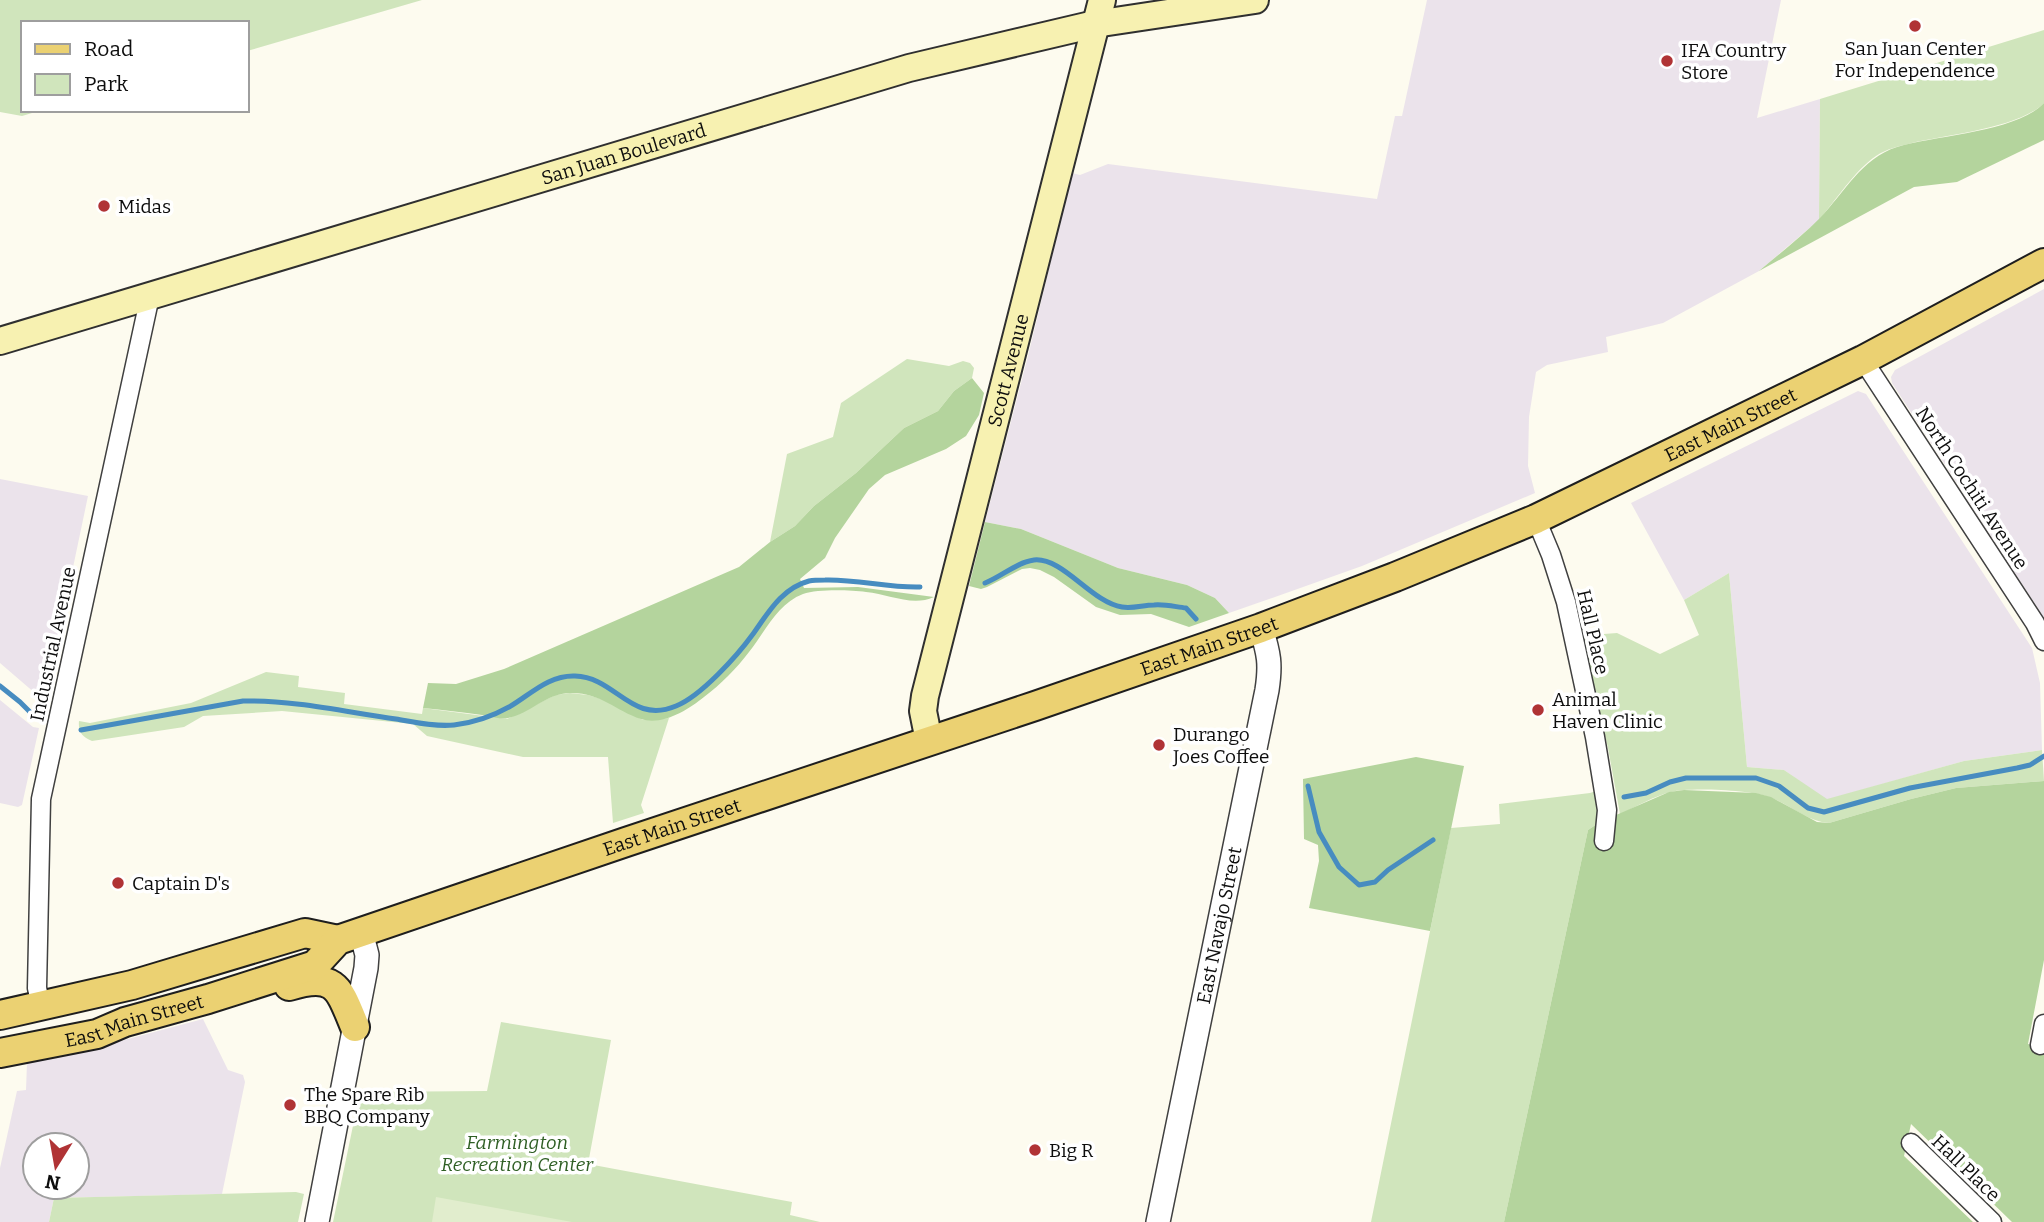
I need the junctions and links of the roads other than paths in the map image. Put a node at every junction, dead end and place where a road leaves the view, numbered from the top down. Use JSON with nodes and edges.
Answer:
{"nodes":[{"id":1,"x":1255,"y":0,"type":"edge"},
{"id":2,"x":1098,"y":12,"type":"edge"},
{"id":3,"x":2044,"y":263,"type":"edge"},
{"id":4,"x":149,"y":296,"type":"junction"},
{"id":5,"x":0,"y":341,"type":"edge"},
{"id":6,"x":1863,"y":360,"type":"junction"},
{"id":7,"x":1536,"y":519,"type":"junction"},
{"id":8,"x":1261,"y":628,"type":"junction"},
{"id":9,"x":2044,"y":641,"type":"edge"},
{"id":10,"x":929,"y":741,"type":"junction"},
{"id":11,"x":1604,"y":841,"type":"dead end"},
{"id":12,"x":349,"y":936,"type":"junction"},
{"id":13,"x":41,"y":1006,"type":"junction"},
{"id":14,"x":0,"y":1015,"type":"edge"},
{"id":15,"x":2044,"y":1024,"type":"edge"},
{"id":16,"x":355,"y":1027,"type":"junction"},
{"id":17,"x":97,"y":1034,"type":"junction"},
{"id":18,"x":51,"y":1043,"type":"junction"},
{"id":19,"x":2040,"y":1045,"type":"dead end"},
{"id":20,"x":0,"y":1053,"type":"edge"},
{"id":21,"x":1911,"y":1143,"type":"dead end"},
{"id":22,"x":317,"y":1222,"type":"edge"},
{"id":23,"x":1158,"y":1222,"type":"edge"},
{"id":24,"x":1992,"y":1222,"type":"edge"}],
"edges":[{"from":1,"to":2,"type":"main road","name":"San Juan Boulevard"},
{"from":2,"to":4,"type":"main road","name":"San Juan Boulevard"},
{"from":2,"to":10,"type":"main road","name":"Scott Avenue"},
{"from":3,"to":6,"type":"main road","name":"East Main Street"},
{"from":4,"to":5,"type":"main road","name":"San Juan Boulevard"},
{"from":4,"to":13,"type":"street","name":"Industrial Avenue"},
{"from":6,"to":7,"type":"main road","name":"East Main Street"},
{"from":6,"to":9,"type":"street","name":"North Cochiti Avenue"},
{"from":7,"to":8,"type":"main road","name":"East Main Street"},
{"from":7,"to":11,"type":"street","name":"Hall Place"},
{"from":8,"to":10,"type":"main road","name":"East Main Street"},
{"from":8,"to":23,"type":"street","name":"East Navajo Street"},
{"from":10,"to":12,"type":"main road","name":"East Main Street"},
{"from":12,"to":13,"type":"main road","name":"East Main Street"},
{"from":12,"to":16,"type":"street"},
{"from":12,"to":17,"type":"main road","name":"East Main Street"},
{"from":13,"to":14,"type":"main road","name":"East Main Street"},
{"from":13,"to":18,"type":"main road"},
{"from":15,"to":19,"type":"street"},
{"from":16,"to":17,"type":"main road"},
{"from":16,"to":22,"type":"street"},
{"from":17,"to":18,"type":"main road","name":"East Main Street"},
{"from":18,"to":20,"type":"main road","name":"East Main Street"},
{"from":21,"to":24,"type":"street","name":"Hall Place"}]}
